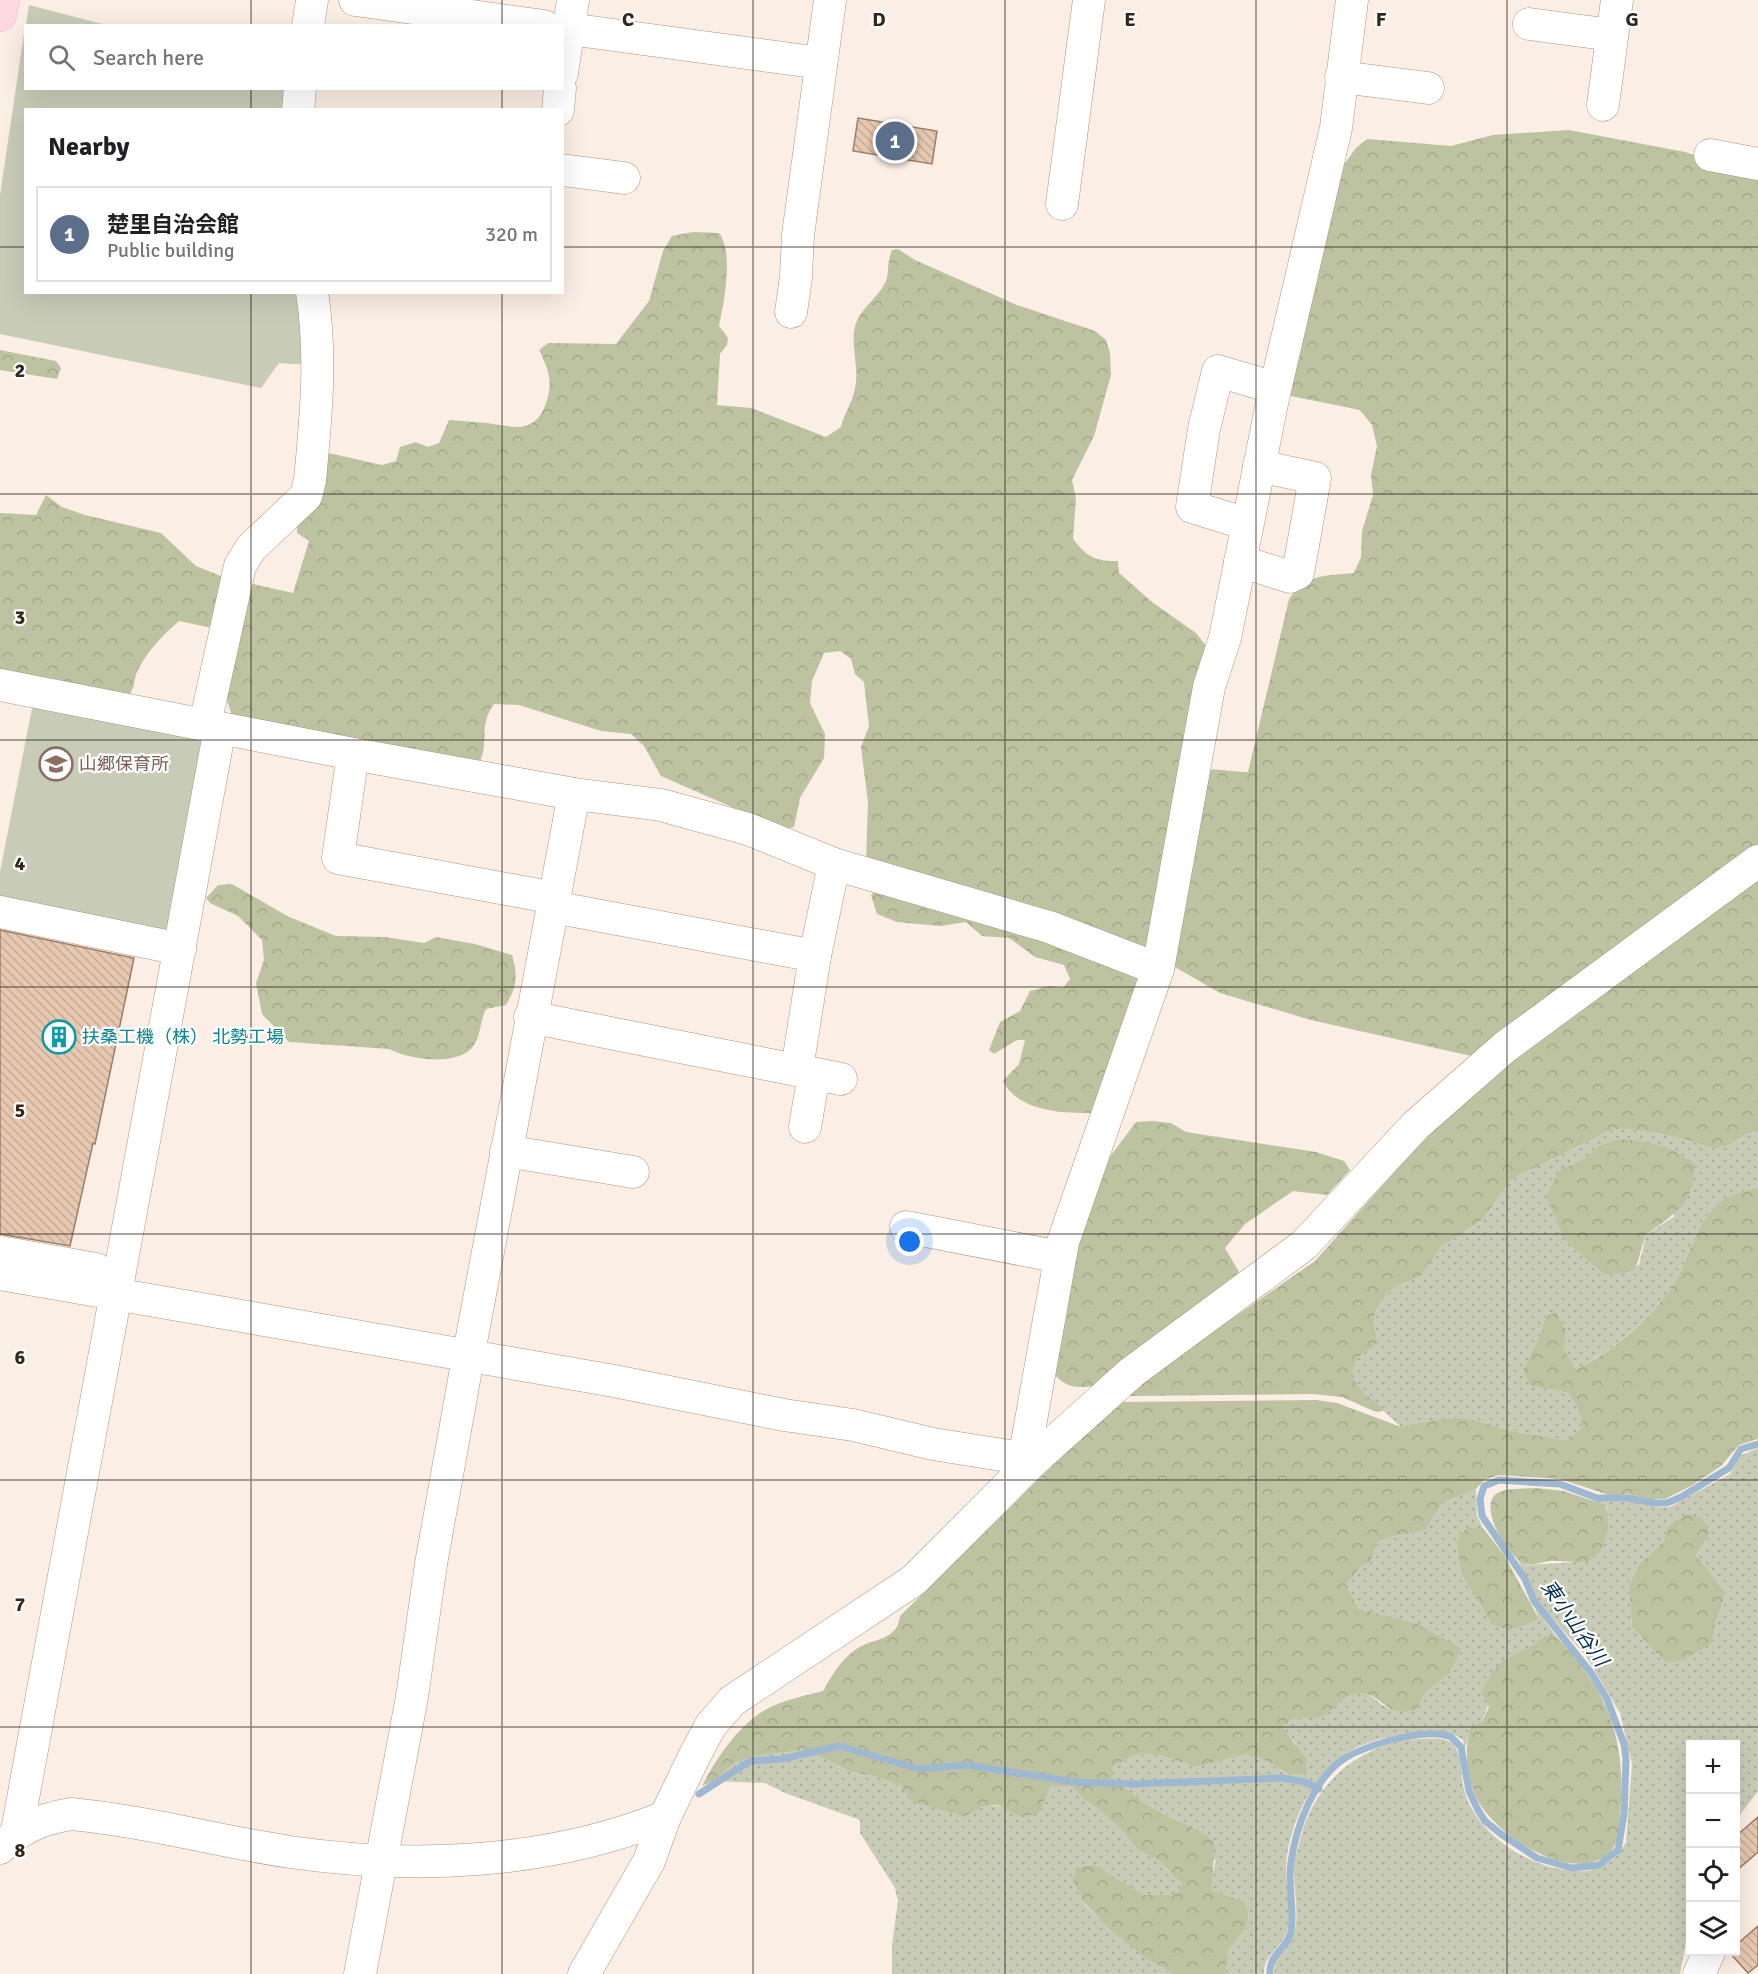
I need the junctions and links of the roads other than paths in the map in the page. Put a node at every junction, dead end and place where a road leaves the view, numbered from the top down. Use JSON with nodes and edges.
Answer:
{"nodes":[{"id":1,"x":2,"y":0,"type":"edge"},
{"id":2,"x":312,"y":0,"type":"edge"},
{"id":3,"x":355,"y":0,"type":"edge"},
{"id":4,"x":830,"y":0,"type":"edge"},
{"id":5,"x":1089,"y":0,"type":"edge"},
{"id":6,"x":1352,"y":0,"type":"edge"},
{"id":7,"x":1617,"y":0,"type":"edge"},
{"id":8,"x":0,"y":15,"type":"edge"},
{"id":9,"x":562,"y":21,"type":"edge"},
{"id":10,"x":308,"y":24,"type":"edge"},
{"id":11,"x":1529,"y":24,"type":"dead end"},
{"id":12,"x":1612,"y":35,"type":"junction"},
{"id":13,"x":821,"y":63,"type":"junction"},
{"id":14,"x":1341,"y":77,"type":"junction"},
{"id":15,"x":1428,"y":88,"type":"dead end"},
{"id":16,"x":300,"y":90,"type":"edge"},
{"id":17,"x":560,"y":90,"type":"edge"},
{"id":18,"x":1603,"y":105,"type":"dead end"},
{"id":19,"x":298,"y":108,"type":"edge"},
{"id":20,"x":558,"y":108,"type":"edge"},
{"id":21,"x":1710,"y":155,"type":"dead end"},
{"id":22,"x":1758,"y":164,"type":"edge"},
{"id":23,"x":564,"y":170,"type":"edge"},
{"id":24,"x":624,"y":178,"type":"dead end"},
{"id":25,"x":1062,"y":204,"type":"dead end"},
{"id":26,"x":312,"y":294,"type":"edge"},
{"id":27,"x":790,"y":312,"type":"dead end"},
{"id":28,"x":1275,"y":388,"type":"junction"},
{"id":29,"x":1259,"y":466,"type":"junction"},
{"id":30,"x":1247,"y":524,"type":"junction"},
{"id":31,"x":1240,"y":561,"type":"junction"},
{"id":32,"x":0,"y":685,"type":"edge"},
{"id":33,"x":213,"y":726,"type":"junction"},
{"id":34,"x":353,"y":754,"type":"junction"},
{"id":35,"x":574,"y":794,"type":"junction"},
{"id":36,"x":1758,"y":861,"type":"edge"},
{"id":37,"x":834,"y":864,"type":"junction"},
{"id":38,"x":554,"y":902,"type":"junction"},
{"id":39,"x":0,"y":912,"type":"edge"},
{"id":40,"x":180,"y":949,"type":"junction"},
{"id":41,"x":815,"y":956,"type":"junction"},
{"id":42,"x":1158,"y":969,"type":"junction"},
{"id":43,"x":530,"y":1017,"type":"junction"},
{"id":44,"x":818,"y":1074,"type":"junction"},
{"id":45,"x":805,"y":1127,"type":"dead end"},
{"id":46,"x":506,"y":1150,"type":"junction"},
{"id":47,"x":633,"y":1172,"type":"dead end"},
{"id":48,"x":906,"y":1227,"type":"dead end"},
{"id":49,"x":0,"y":1252,"type":"edge"},
{"id":50,"x":1060,"y":1257,"type":"junction"},
{"id":51,"x":96,"y":1269,"type":"dead end"},
{"id":52,"x":0,"y":1274,"type":"edge"},
{"id":53,"x":114,"y":1296,"type":"junction"},
{"id":54,"x":468,"y":1358,"type":"junction"},
{"id":55,"x":1029,"y":1460,"type":"junction"},
{"id":56,"x":665,"y":1818,"type":"junction"},
{"id":57,"x":9,"y":1840,"type":"edge"},
{"id":58,"x":381,"y":1863,"type":"junction"},
{"id":59,"x":1707,"y":1956,"type":"edge"},
{"id":60,"x":360,"y":1974,"type":"edge"},
{"id":61,"x":584,"y":1974,"type":"edge"},
{"id":62,"x":1699,"y":1974,"type":"edge"}],
"edges":[{"from":1,"to":8,"type":"main road"},
{"from":2,"to":10,"type":"street"},
{"from":3,"to":9,"type":"street"},
{"from":4,"to":13,"type":"street"},
{"from":5,"to":25,"type":"street"},
{"from":6,"to":14,"type":"street"},
{"from":7,"to":12,"type":"street"},
{"from":9,"to":13,"type":"street"},
{"from":11,"to":12,"type":"street"},
{"from":12,"to":18,"type":"street"},
{"from":13,"to":27,"type":"street"},
{"from":14,"to":15,"type":"street"},
{"from":14,"to":28,"type":"street"},
{"from":16,"to":19,"type":"street"},
{"from":17,"to":20,"type":"street"},
{"from":21,"to":22,"type":"street"},
{"from":23,"to":24,"type":"street"},
{"from":26,"to":33,"type":"street"},
{"from":28,"to":29,"type":"street"},
{"from":28,"to":30,"type":"street"},
{"from":29,"to":30,"type":"street"},
{"from":29,"to":31,"type":"street"},
{"from":30,"to":31,"type":"street"},
{"from":31,"to":42,"type":"street"},
{"from":32,"to":33,"type":"street"},
{"from":33,"to":34,"type":"street"},
{"from":33,"to":40,"type":"street"},
{"from":34,"to":35,"type":"street"},
{"from":34,"to":38,"type":"street"},
{"from":35,"to":37,"type":"street"},
{"from":35,"to":38,"type":"street"},
{"from":36,"to":55,"type":"street"},
{"from":37,"to":41,"type":"street"},
{"from":37,"to":42,"type":"street"},
{"from":38,"to":41,"type":"street"},
{"from":38,"to":43,"type":"street"},
{"from":39,"to":40,"type":"street"},
{"from":40,"to":53,"type":"street"},
{"from":41,"to":44,"type":"street"},
{"from":42,"to":50,"type":"street"},
{"from":43,"to":44,"type":"street"},
{"from":43,"to":46,"type":"street"},
{"from":44,"to":45,"type":"street"},
{"from":46,"to":47,"type":"street"},
{"from":46,"to":54,"type":"street"},
{"from":48,"to":50,"type":"street"},
{"from":49,"to":51,"type":"street"},
{"from":50,"to":55,"type":"street"},
{"from":52,"to":53,"type":"street"},
{"from":53,"to":54,"type":"street"},
{"from":53,"to":57,"type":"street"},
{"from":54,"to":55,"type":"street"},
{"from":54,"to":58,"type":"street"},
{"from":55,"to":56,"type":"street"},
{"from":56,"to":58,"type":"street"},
{"from":56,"to":61,"type":"street"},
{"from":57,"to":58,"type":"street"},
{"from":58,"to":60,"type":"street"},
{"from":59,"to":62,"type":"street"}]}
